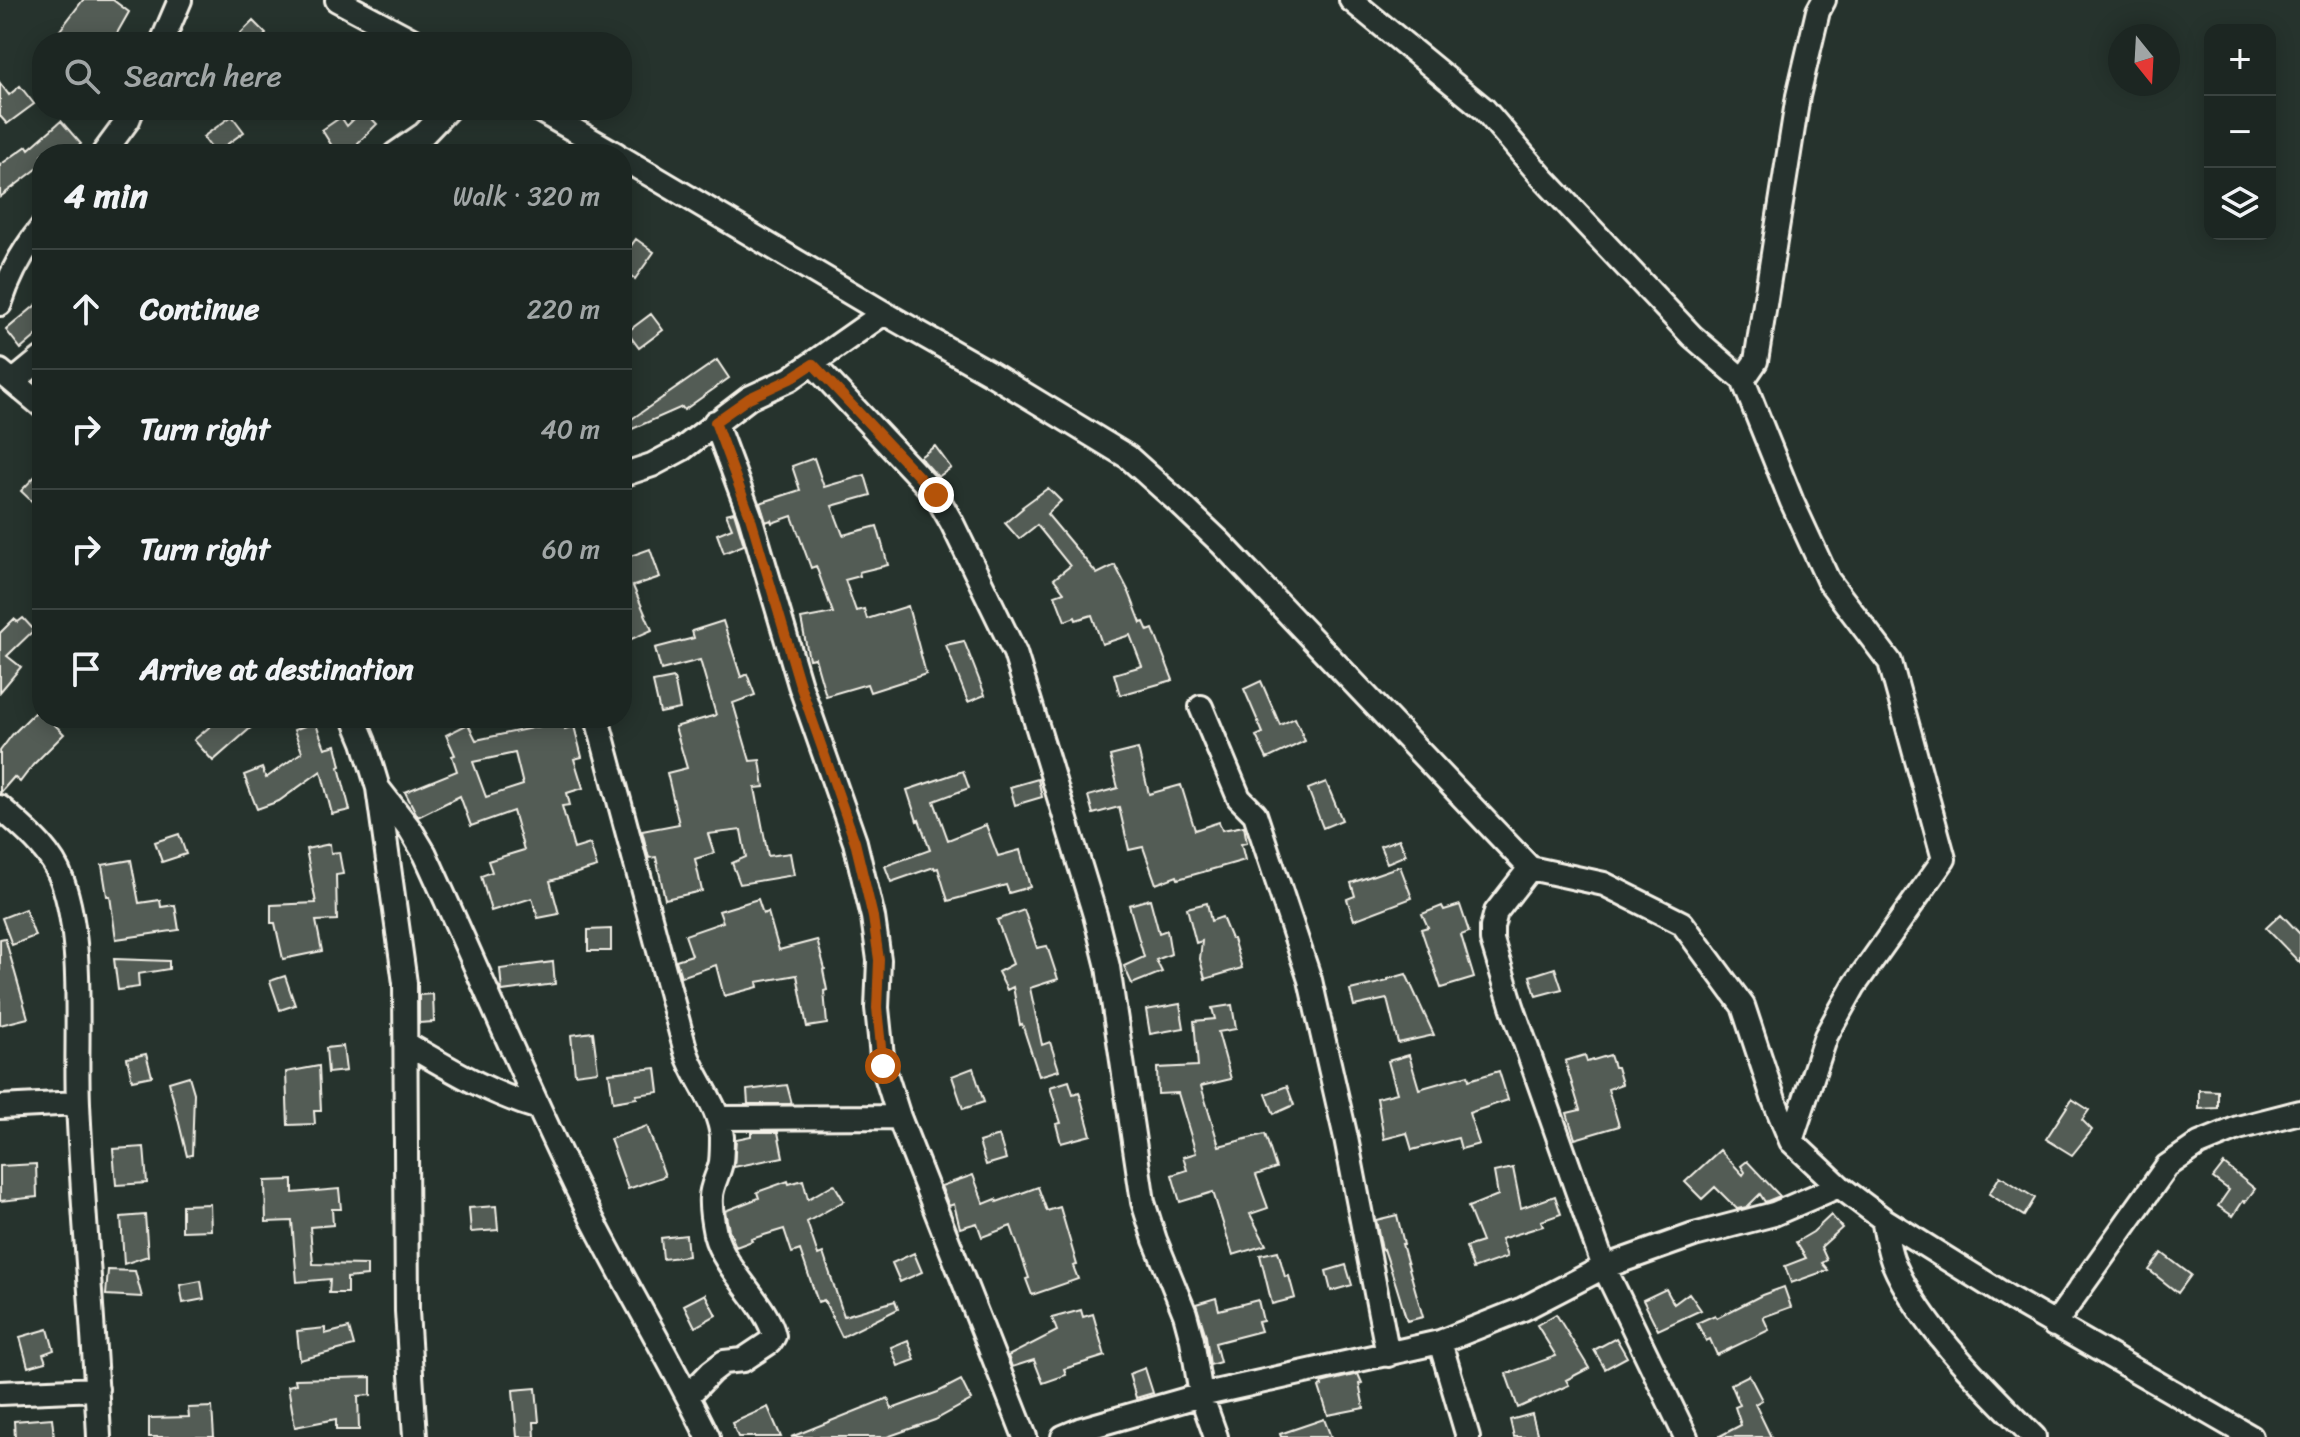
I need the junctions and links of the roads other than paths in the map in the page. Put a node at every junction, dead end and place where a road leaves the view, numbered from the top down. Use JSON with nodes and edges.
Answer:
{"nodes":[{"id":1,"x":180,"y":0,"type":"edge"},
{"id":2,"x":337,"y":0,"type":"edge"},
{"id":3,"x":1351,"y":0,"type":"edge"},
{"id":4,"x":1824,"y":0,"type":"edge"},
{"id":5,"x":166,"y":32,"type":"edge"},
{"id":6,"x":397,"y":32,"type":"edge"},
{"id":7,"x":128,"y":120,"type":"edge"},
{"id":8,"x":437,"y":120,"type":"edge"},
{"id":9,"x":556,"y":120,"type":"edge"},
{"id":10,"x":110,"y":144,"type":"edge"},
{"id":11,"x":410,"y":144,"type":"edge"},
{"id":12,"x":598,"y":144,"type":"edge"},
{"id":13,"x":632,"y":164,"type":"edge"},
{"id":14,"x":32,"y":240,"type":"edge"},
{"id":15,"x":0,"y":304,"type":"edge"},
{"id":16,"x":884,"y":313,"type":"junction"},
{"id":17,"x":32,"y":363,"type":"edge"},
{"id":18,"x":813,"y":364,"type":"junction"},
{"id":19,"x":7,"y":376,"type":"edge"},
{"id":20,"x":1743,"y":380,"type":"junction"},
{"id":21,"x":32,"y":397,"type":"edge"},
{"id":22,"x":715,"y":422,"type":"junction"},
{"id":23,"x":632,"y":472,"type":"edge"},
{"id":24,"x":1201,"y":707,"type":"dead end"},
{"id":25,"x":358,"y":728,"type":"edge"},
{"id":26,"x":600,"y":728,"type":"edge"},
{"id":27,"x":378,"y":788,"type":"junction"},
{"id":28,"x":0,"y":807,"type":"edge"},
{"id":29,"x":1530,"y":868,"type":"junction"},
{"id":30,"x":405,"y":1043,"type":"junction"},
{"id":31,"x":78,"y":1103,"type":"junction"},
{"id":32,"x":0,"y":1107,"type":"edge"},
{"id":33,"x":539,"y":1108,"type":"junction"},
{"id":34,"x":2300,"y":1112,"type":"edge"},
{"id":35,"x":899,"y":1117,"type":"junction"},
{"id":36,"x":718,"y":1118,"type":"junction"},
{"id":37,"x":1791,"y":1141,"type":"junction"},
{"id":38,"x":1839,"y":1186,"type":"junction"},
{"id":39,"x":1883,"y":1219,"type":"junction"},
{"id":40,"x":1604,"y":1267,"type":"junction"},
{"id":41,"x":2054,"y":1325,"type":"junction"},
{"id":42,"x":1440,"y":1342,"type":"junction"},
{"id":43,"x":1388,"y":1355,"type":"junction"},
{"id":44,"x":97,"y":1389,"type":"junction"},
{"id":45,"x":0,"y":1393,"type":"edge"},
{"id":46,"x":1201,"y":1395,"type":"junction"},
{"id":47,"x":688,"y":1396,"type":"junction"},
{"id":48,"x":99,"y":1437,"type":"edge"},
{"id":49,"x":415,"y":1437,"type":"edge"},
{"id":50,"x":708,"y":1437,"type":"edge"},
{"id":51,"x":1025,"y":1437,"type":"edge"},
{"id":52,"x":1063,"y":1437,"type":"edge"},
{"id":53,"x":1216,"y":1437,"type":"edge"},
{"id":54,"x":1468,"y":1437,"type":"edge"},
{"id":55,"x":1686,"y":1437,"type":"edge"},
{"id":56,"x":2034,"y":1437,"type":"edge"},
{"id":57,"x":2251,"y":1437,"type":"edge"}],
"edges":[{"from":1,"to":5,"type":"street"},
{"from":2,"to":6,"type":"street"},
{"from":3,"to":20,"type":"street"},
{"from":4,"to":20,"type":"street"},
{"from":7,"to":10,"type":"street"},
{"from":8,"to":11,"type":"street"},
{"from":9,"to":12,"type":"street"},
{"from":13,"to":16,"type":"street"},
{"from":14,"to":15,"type":"street"},
{"from":16,"to":18,"type":"street"},
{"from":16,"to":29,"type":"street"},
{"from":17,"to":19,"type":"street"},
{"from":18,"to":22,"type":"street"},
{"from":18,"to":46,"type":"street"},
{"from":19,"to":21,"type":"street"},
{"from":20,"to":37,"type":"street"},
{"from":22,"to":23,"type":"street"},
{"from":22,"to":35,"type":"street"},
{"from":24,"to":43,"type":"street"},
{"from":25,"to":27,"type":"street"},
{"from":26,"to":36,"type":"street"},
{"from":27,"to":30,"type":"street"},
{"from":27,"to":33,"type":"street"},
{"from":28,"to":31,"type":"street"},
{"from":29,"to":37,"type":"street"},
{"from":29,"to":40,"type":"street"},
{"from":30,"to":33,"type":"street"},
{"from":30,"to":49,"type":"street"},
{"from":31,"to":32,"type":"street"},
{"from":31,"to":44,"type":"street"},
{"from":33,"to":47,"type":"street"},
{"from":34,"to":41,"type":"street"},
{"from":35,"to":36,"type":"street"},
{"from":35,"to":51,"type":"street"},
{"from":36,"to":47,"type":"street"},
{"from":37,"to":38,"type":"street"},
{"from":38,"to":39,"type":"street"},
{"from":38,"to":40,"type":"street"},
{"from":39,"to":41,"type":"street"},
{"from":39,"to":56,"type":"street"},
{"from":40,"to":42,"type":"street"},
{"from":40,"to":55,"type":"street"},
{"from":41,"to":57,"type":"street"},
{"from":42,"to":43,"type":"street"},
{"from":42,"to":54,"type":"street"},
{"from":43,"to":46,"type":"street"},
{"from":44,"to":45,"type":"street"},
{"from":44,"to":48,"type":"street"},
{"from":46,"to":52,"type":"street"},
{"from":46,"to":53,"type":"street"},
{"from":47,"to":50,"type":"street"}]}
